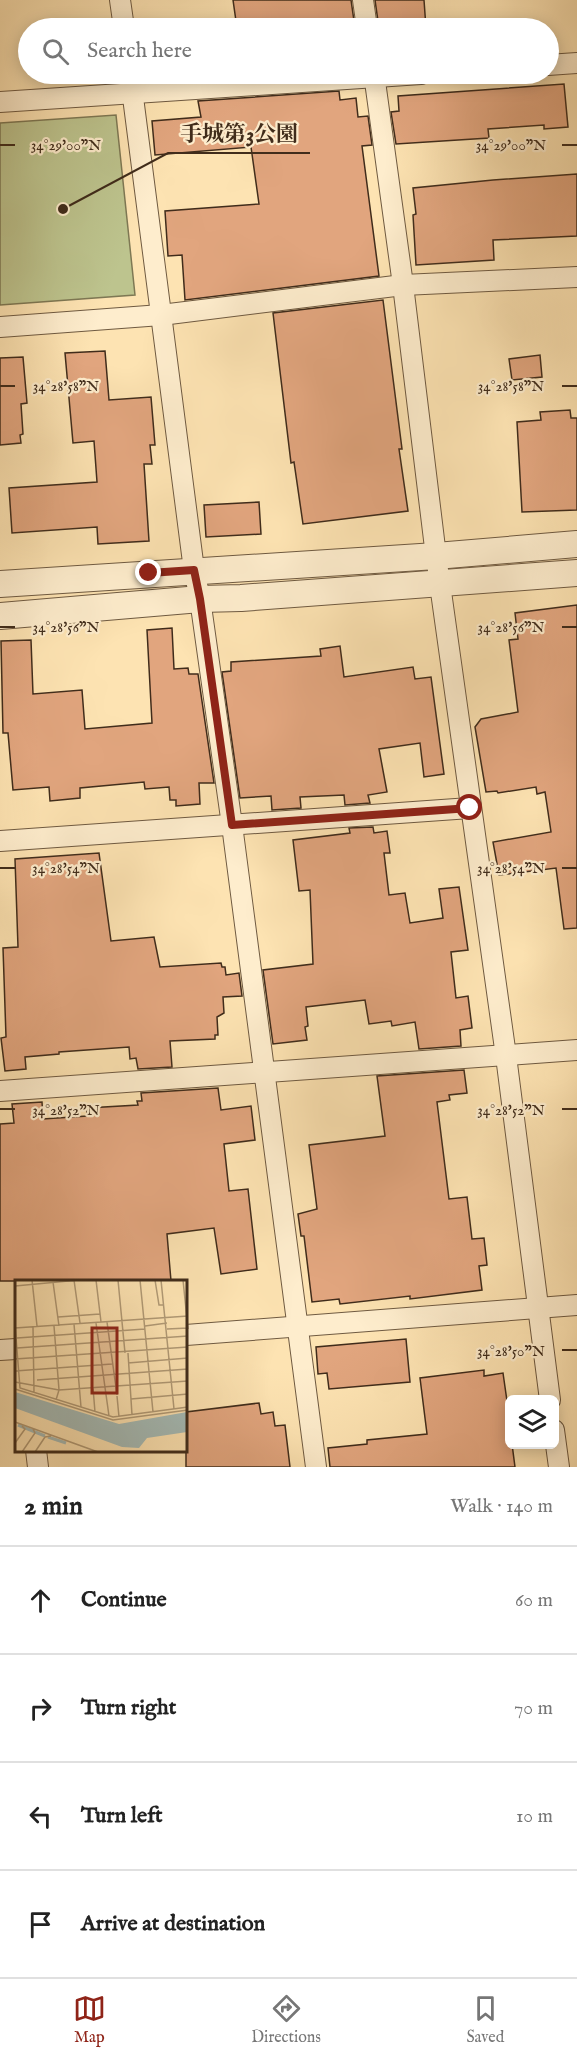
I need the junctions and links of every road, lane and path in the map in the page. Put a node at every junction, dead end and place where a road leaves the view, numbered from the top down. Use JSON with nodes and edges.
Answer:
{"nodes":[{"id":1,"x":120,"y":0,"type":"edge"},
{"id":2,"x":363,"y":0,"type":"edge"},
{"id":3,"x":123,"y":18,"type":"edge"},
{"id":4,"x":366,"y":18,"type":"edge"},
{"id":5,"x":577,"y":63,"type":"edge"},
{"id":6,"x":559,"y":64,"type":"edge"},
{"id":7,"x":124,"y":84,"type":"edge"},
{"id":8,"x":131,"y":84,"type":"edge"},
{"id":9,"x":375,"y":84,"type":"edge"},
{"id":10,"x":0,"y":102,"type":"edge"},
{"id":11,"x":577,"y":277,"type":"edge"},
{"id":12,"x":403,"y":285,"type":"junction"},
{"id":13,"x":161,"y":315,"type":"junction"},
{"id":14,"x":0,"y":327,"type":"edge"},
{"id":15,"x":577,"y":544,"type":"edge"},
{"id":16,"x":436,"y":556,"type":"junction"},
{"id":17,"x":194,"y":570,"type":"junction"},
{"id":18,"x":577,"y":573,"type":"edge"},
{"id":19,"x":0,"y":584,"type":"edge"},
{"id":20,"x":440,"y":585,"type":"junction"},
{"id":21,"x":200,"y":599,"type":"junction"},
{"id":22,"x":0,"y":616,"type":"edge"},
{"id":23,"x":470,"y":808,"type":"junction"},
{"id":24,"x":232,"y":825,"type":"junction"},
{"id":25,"x":0,"y":841,"type":"edge"},
{"id":26,"x":577,"y":1050,"type":"edge"},
{"id":27,"x":506,"y":1056,"type":"junction"},
{"id":28,"x":263,"y":1072,"type":"junction"},
{"id":29,"x":0,"y":1091,"type":"edge"},
{"id":30,"x":577,"y":1305,"type":"edge"},
{"id":31,"x":538,"y":1308,"type":"junction"},
{"id":32,"x":299,"y":1326,"type":"junction"},
{"id":33,"x":188,"y":1335,"type":"edge"},
{"id":34,"x":15,"y":1349,"type":"edge"},
{"id":35,"x":0,"y":1350,"type":"edge"},
{"id":36,"x":549,"y":1395,"type":"edge"},
{"id":37,"x":558,"y":1449,"type":"edge"},
{"id":38,"x":36,"y":1452,"type":"edge"},
{"id":39,"x":38,"y":1467,"type":"edge"},
{"id":40,"x":316,"y":1467,"type":"edge"},
{"id":41,"x":560,"y":1467,"type":"edge"}],
"edges":[{"from":1,"to":3,"type":"street"},
{"from":2,"to":4,"type":"street"},
{"from":5,"to":6,"type":"street"},
{"from":7,"to":10,"type":"street"},
{"from":8,"to":13,"type":"street"},
{"from":9,"to":12,"type":"street"},
{"from":11,"to":12,"type":"street"},
{"from":12,"to":13,"type":"street"},
{"from":12,"to":16,"type":"street"},
{"from":13,"to":14,"type":"street"},
{"from":13,"to":17,"type":"street"},
{"from":15,"to":16,"type":"street"},
{"from":16,"to":17,"type":"street"},
{"from":16,"to":20,"type":"street"},
{"from":17,"to":19,"type":"street"},
{"from":17,"to":21,"type":"street"},
{"from":18,"to":20,"type":"street"},
{"from":20,"to":21,"type":"street"},
{"from":20,"to":23,"type":"street"},
{"from":21,"to":22,"type":"street"},
{"from":21,"to":24,"type":"street"},
{"from":23,"to":24,"type":"street"},
{"from":23,"to":27,"type":"street"},
{"from":24,"to":25,"type":"street"},
{"from":24,"to":28,"type":"street"},
{"from":26,"to":27,"type":"street"},
{"from":27,"to":28,"type":"street"},
{"from":27,"to":31,"type":"street"},
{"from":28,"to":29,"type":"street"},
{"from":28,"to":32,"type":"street"},
{"from":30,"to":31,"type":"street"},
{"from":31,"to":32,"type":"street"},
{"from":31,"to":36,"type":"street"},
{"from":32,"to":33,"type":"street"},
{"from":32,"to":40,"type":"street"},
{"from":34,"to":35,"type":"street"},
{"from":37,"to":41,"type":"street"},
{"from":38,"to":39,"type":"street"}]}
